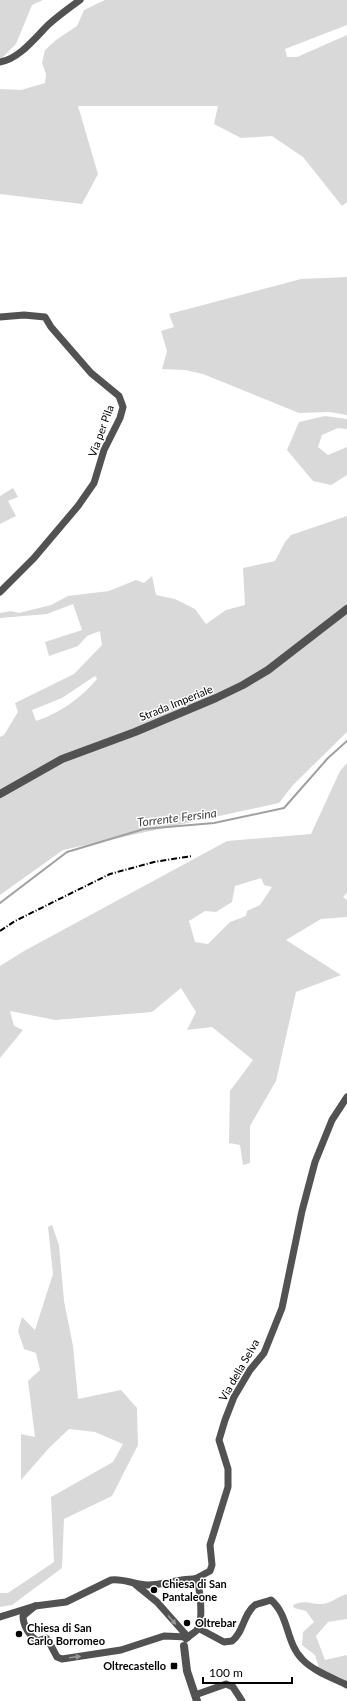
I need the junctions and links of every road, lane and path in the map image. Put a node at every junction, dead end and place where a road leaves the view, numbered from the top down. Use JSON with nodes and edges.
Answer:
{"nodes":[{"id":1,"x":80,"y":0,"type":"edge"},
{"id":2,"x":0,"y":62,"type":"edge"},
{"id":3,"x":0,"y":317,"type":"edge"},
{"id":4,"x":0,"y":592,"type":"edge"},
{"id":5,"x":347,"y":609,"type":"edge"},
{"id":6,"x":0,"y":794,"type":"edge"},
{"id":7,"x":347,"y":1097,"type":"edge"},
{"id":8,"x":195,"y":1579,"type":"junction"},
{"id":9,"x":136,"y":1584,"type":"junction"},
{"id":10,"x":35,"y":1606,"type":"junction"},
{"id":11,"x":0,"y":1617,"type":"edge"},
{"id":12,"x":198,"y":1628,"type":"junction"},
{"id":13,"x":188,"y":1637,"type":"junction"},
{"id":14,"x":184,"y":1646,"type":"joint"},
{"id":15,"x":347,"y":1685,"type":"edge"},
{"id":16,"x":196,"y":1698,"type":"edge"},
{"id":17,"x":242,"y":1701,"type":"edge"}],
"edges":[{"from":1,"to":2,"type":"street"},
{"from":3,"to":4,"type":"street","name":"Via per Pila"},
{"from":5,"to":6,"type":"street","name":"Strada Imperiale"},
{"from":7,"to":8,"type":"street","name":"Via della Selva"},
{"from":8,"to":9,"type":"street"},
{"from":8,"to":12,"type":"street"},
{"from":9,"to":10,"type":"street"},
{"from":9,"to":13,"type":"street","one_way":true},
{"from":10,"to":11,"type":"street"},
{"from":10,"to":13,"type":"street","one_way":true},
{"from":12,"to":13,"type":"street"},
{"from":12,"to":15,"type":"street"},
{"from":13,"to":14,"type":"street"},
{"from":14,"to":16,"type":"street"},
{"from":16,"to":17,"type":"street"}]}
